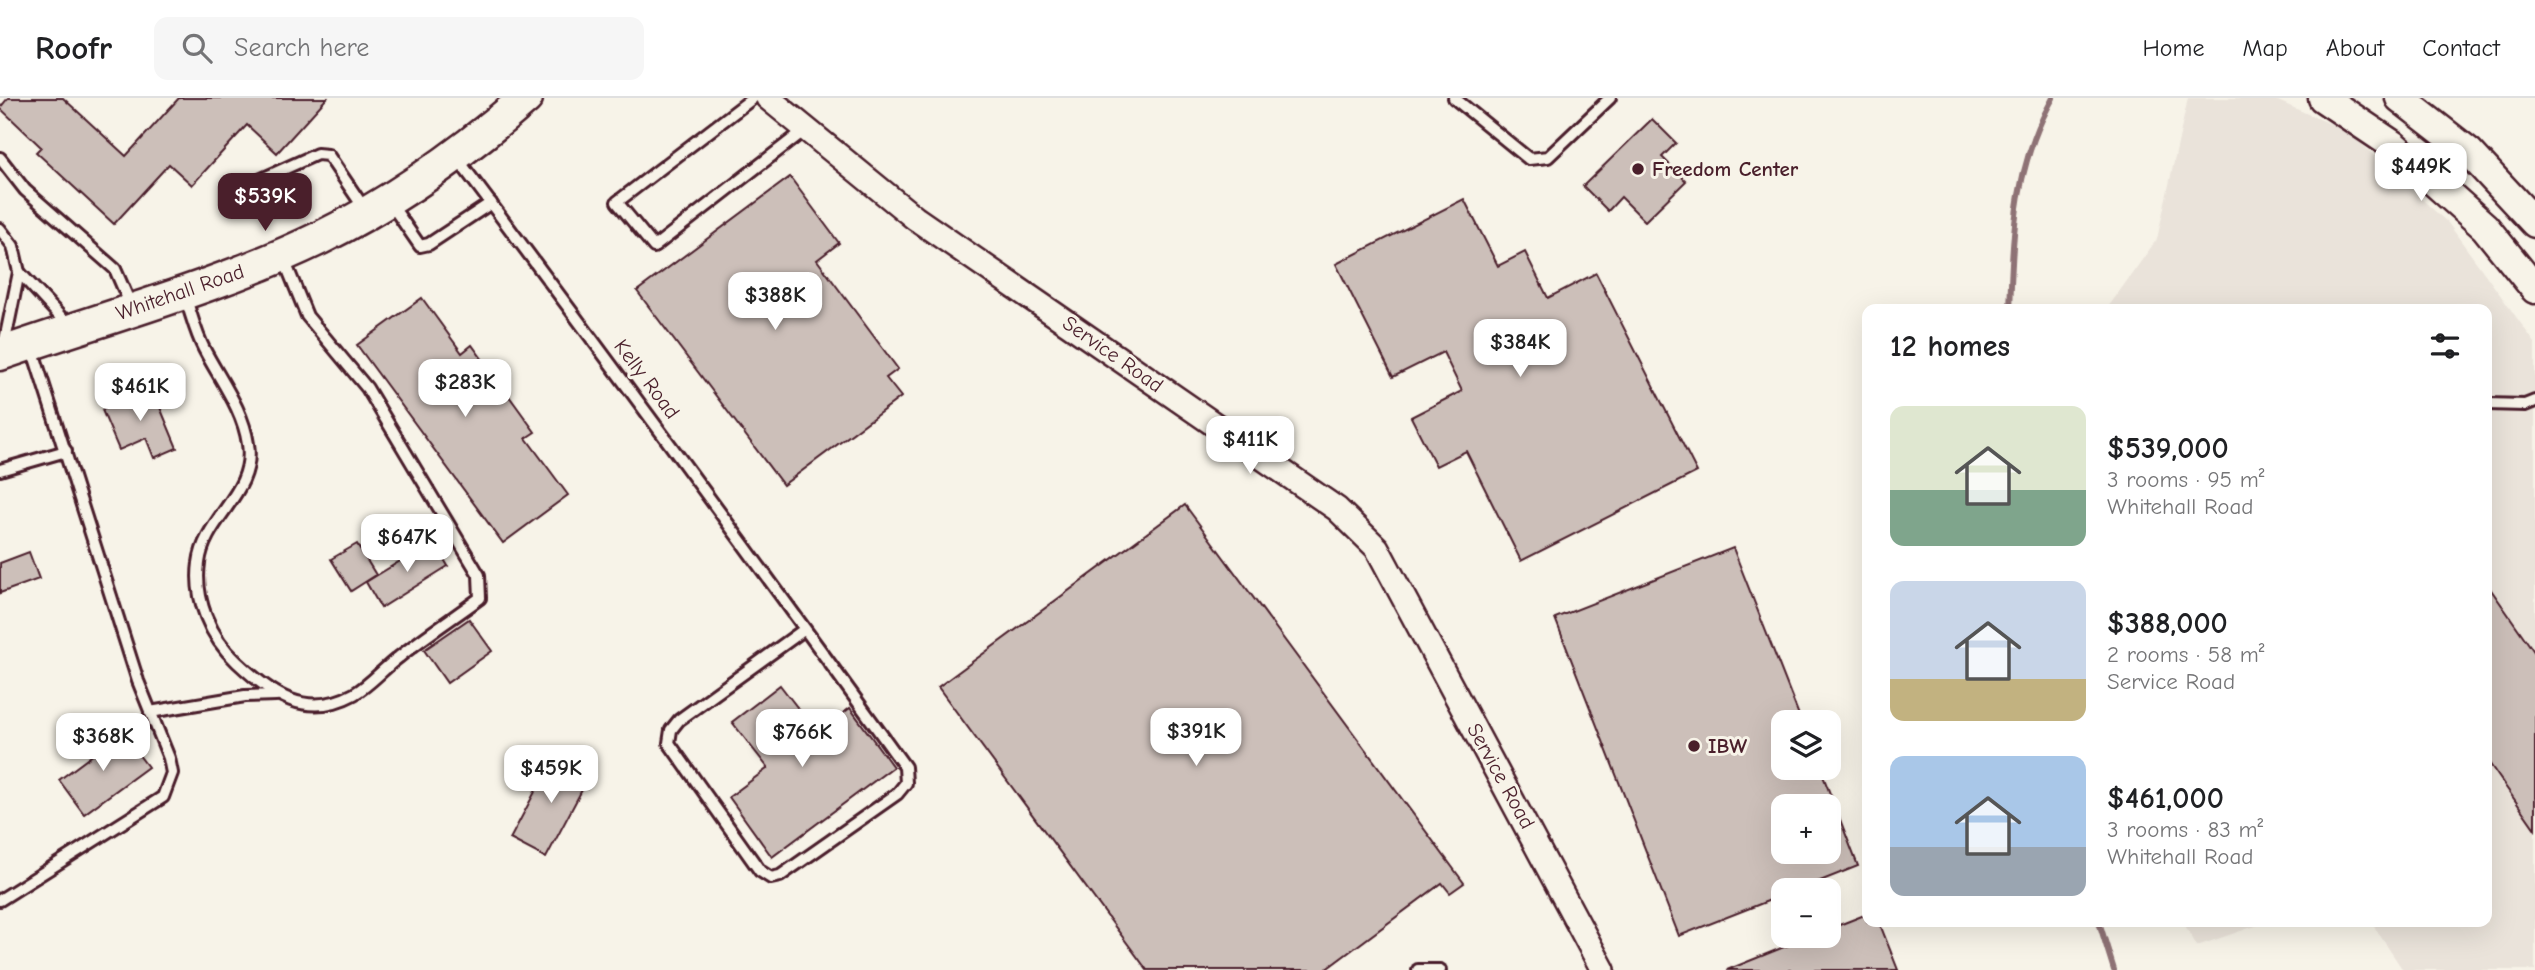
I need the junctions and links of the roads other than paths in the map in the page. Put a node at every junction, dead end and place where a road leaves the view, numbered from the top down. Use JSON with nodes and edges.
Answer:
{"nodes":[{"id":1,"x":526,"y":98,"type":"edge"},
{"id":2,"x":753,"y":98,"type":"edge"},
{"id":3,"x":768,"y":98,"type":"edge"},
{"id":4,"x":1454,"y":98,"type":"edge"},
{"id":5,"x":1610,"y":98,"type":"edge"},
{"id":6,"x":2323,"y":98,"type":"edge"},
{"id":7,"x":2400,"y":98,"type":"edge"},
{"id":8,"x":806,"y":129,"type":"junction"},
{"id":9,"x":454,"y":155,"type":"junction"},
{"id":10,"x":0,"y":158,"type":"edge"},
{"id":11,"x":233,"y":192,"type":"dead end"},
{"id":12,"x":491,"y":203,"type":"junction"},
{"id":13,"x":377,"y":205,"type":"junction"},
{"id":14,"x":2535,"y":223,"type":"edge"},
{"id":15,"x":0,"y":229,"type":"edge"},
{"id":16,"x":282,"y":254,"type":"junction"},
{"id":17,"x":19,"y":272,"type":"junction"},
{"id":18,"x":2535,"y":289,"type":"edge"},
{"id":19,"x":183,"y":291,"type":"junction"},
{"id":20,"x":132,"y":308,"type":"junction"},
{"id":21,"x":72,"y":329,"type":"junction"},
{"id":22,"x":11,"y":350,"type":"edge"},
{"id":23,"x":2535,"y":401,"type":"edge"},
{"id":24,"x":2492,"y":404,"type":"edge"},
{"id":25,"x":66,"y":451,"type":"junction"},
{"id":26,"x":0,"y":470,"type":"edge"},
{"id":27,"x":805,"y":629,"type":"junction"},
{"id":28,"x":278,"y":695,"type":"junction"},
{"id":29,"x":150,"y":712,"type":"junction"},
{"id":30,"x":0,"y":900,"type":"edge"},
{"id":31,"x":1418,"y":970,"type":"edge"},
{"id":32,"x":1440,"y":970,"type":"edge"},
{"id":33,"x":1603,"y":970,"type":"edge"}],
"edges":[{"from":1,"to":9,"type":"main road","name":"Whitehall Road"},
{"from":2,"to":8,"type":"lane"},
{"from":3,"to":8,"type":"street","name":"Service Road"},
{"from":4,"to":5,"type":"lane"},
{"from":6,"to":18,"type":"street"},
{"from":7,"to":14,"type":"street"},
{"from":8,"to":33,"type":"street","name":"Service Road"},
{"from":9,"to":12,"type":"lane","name":"Kelly Road"},
{"from":9,"to":13,"type":"main road","name":"Whitehall Road"},
{"from":10,"to":20,"type":"lane"},
{"from":11,"to":13,"type":"lane"},
{"from":12,"to":13,"type":"lane"},
{"from":12,"to":27,"type":"lane","name":"Kelly Road"},
{"from":13,"to":16,"type":"main road","name":"Whitehall Road"},
{"from":15,"to":17,"type":"lane"},
{"from":16,"to":19,"type":"main road","name":"Whitehall Road"},
{"from":16,"to":28,"type":"lane"},
{"from":17,"to":21,"type":"lane"},
{"from":17,"to":22,"type":"lane"},
{"from":19,"to":20,"type":"main road","name":"Whitehall Road"},
{"from":19,"to":28,"type":"lane"},
{"from":20,"to":21,"type":"main road","name":"Whitehall Road"},
{"from":21,"to":22,"type":"main road","name":"Whitehall Road"},
{"from":22,"to":25,"type":"lane"},
{"from":23,"to":24,"type":"lane"},
{"from":25,"to":26,"type":"lane"},
{"from":25,"to":29,"type":"lane"},
{"from":27,"to":27,"type":"lane","name":"Kelly Road"},
{"from":28,"to":29,"type":"lane"},
{"from":29,"to":30,"type":"lane"},
{"from":31,"to":32,"type":"lane"}]}
